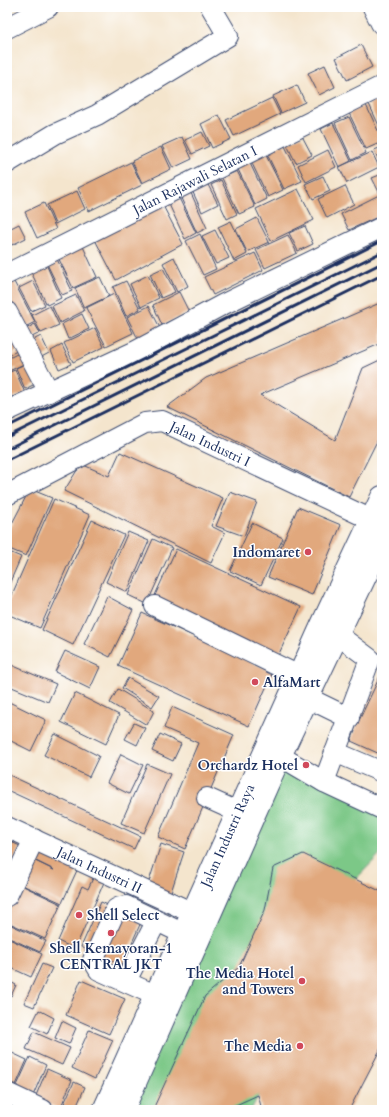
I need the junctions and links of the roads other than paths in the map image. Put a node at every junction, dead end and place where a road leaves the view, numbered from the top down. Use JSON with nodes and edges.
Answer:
{"nodes":[{"id":1,"x":48,"y":7,"type":"edge"},
{"id":2,"x":210,"y":7,"type":"edge"},
{"id":3,"x":374,"y":7,"type":"edge"},
{"id":4,"x":382,"y":23,"type":"edge"},
{"id":5,"x":7,"y":28,"type":"edge"},
{"id":6,"x":382,"y":86,"type":"edge"},
{"id":7,"x":7,"y":163,"type":"edge"},
{"id":8,"x":382,"y":227,"type":"edge"},
{"id":9,"x":7,"y":274,"type":"edge"},
{"id":10,"x":7,"y":312,"type":"edge"},
{"id":11,"x":49,"y":392,"type":"junction"},
{"id":12,"x":7,"y":411,"type":"edge"},
{"id":13,"x":7,"y":495,"type":"edge"},
{"id":14,"x":382,"y":497,"type":"edge"},
{"id":15,"x":372,"y":520,"type":"junction"},
{"id":16,"x":380,"y":552,"type":"edge"},
{"id":17,"x":155,"y":606,"type":"dead end"},
{"id":18,"x":329,"y":631,"type":"junction"},
{"id":19,"x":376,"y":663,"type":"edge"},
{"id":20,"x":299,"y":676,"type":"junction"},
{"id":21,"x":308,"y":698,"type":"junction"},
{"id":22,"x":349,"y":718,"type":"junction"},
{"id":23,"x":335,"y":752,"type":"junction"},
{"id":24,"x":280,"y":756,"type":"junction"},
{"id":25,"x":382,"y":772,"type":"edge"},
{"id":26,"x":324,"y":782,"type":"junction"},
{"id":27,"x":207,"y":798,"type":"dead end"},
{"id":28,"x":382,"y":808,"type":"edge"},
{"id":29,"x":238,"y":812,"type":"junction"},
{"id":30,"x":7,"y":827,"type":"edge"},
{"id":31,"x":34,"y":839,"type":"junction"},
{"id":32,"x":7,"y":896,"type":"edge"},
{"id":33,"x":193,"y":913,"type":"junction"},
{"id":34,"x":156,"y":922,"type":"junction"},
{"id":35,"x":184,"y":934,"type":"junction"},
{"id":36,"x":126,"y":981,"type":"junction"},
{"id":37,"x":155,"y":995,"type":"junction"},
{"id":38,"x":7,"y":1093,"type":"edge"},
{"id":39,"x":43,"y":1110,"type":"edge"},
{"id":40,"x":104,"y":1110,"type":"edge"},
{"id":41,"x":123,"y":1110,"type":"edge"}],
"edges":[{"from":1,"to":5,"type":"street"},
{"from":2,"to":7,"type":"street"},
{"from":3,"to":4,"type":"main road"},
{"from":6,"to":9,"type":"street","name":"Jalan Rajawali Selatan I"},
{"from":8,"to":11,"type":"street"},
{"from":10,"to":11,"type":"street"},
{"from":11,"to":12,"type":"street"},
{"from":13,"to":15,"type":"street","name":"Jalan Industri I"},
{"from":14,"to":15,"type":"main road","name":"Jalan Industri Raya"},
{"from":15,"to":18,"type":"main road","name":"Jalan Industri Raya"},
{"from":16,"to":18,"type":"main road","name":"Jalan Industri Raya"},
{"from":17,"to":20,"type":"street"},
{"from":18,"to":19,"type":"street"},
{"from":18,"to":20,"type":"main road","name":"Jalan Industri Raya"},
{"from":18,"to":21,"type":"main road","name":"Jalan Industri Raya"},
{"from":19,"to":22,"type":"street"},
{"from":20,"to":29,"type":"main road","name":"Jalan Industri Raya"},
{"from":21,"to":22,"type":"street"},
{"from":21,"to":24,"type":"main road","name":"Jalan Industri Raya"},
{"from":22,"to":23,"type":"street"},
{"from":23,"to":25,"type":"street"},
{"from":23,"to":26,"type":"street"},
{"from":24,"to":26,"type":"street"},
{"from":24,"to":41,"type":"main road","name":"Jalan Industri Raya"},
{"from":26,"to":28,"type":"street"},
{"from":27,"to":29,"type":"street"},
{"from":29,"to":33,"type":"main road","name":"Jalan Industri Raya"},
{"from":30,"to":31,"type":"street","name":"Jalan Industri II"},
{"from":31,"to":32,"type":"street"},
{"from":31,"to":33,"type":"street","name":"Jalan Industri II"},
{"from":33,"to":35,"type":"main road","name":"Jalan Industri Raya"},
{"from":34,"to":35,"type":"street"},
{"from":34,"to":36,"type":"street"},
{"from":34,"to":36,"type":"street"},
{"from":35,"to":37,"type":"main road","name":"Jalan Industri Raya"},
{"from":36,"to":37,"type":"street"},
{"from":37,"to":40,"type":"main road","name":"Jalan Industri Raya"},
{"from":38,"to":39,"type":"street"}]}
